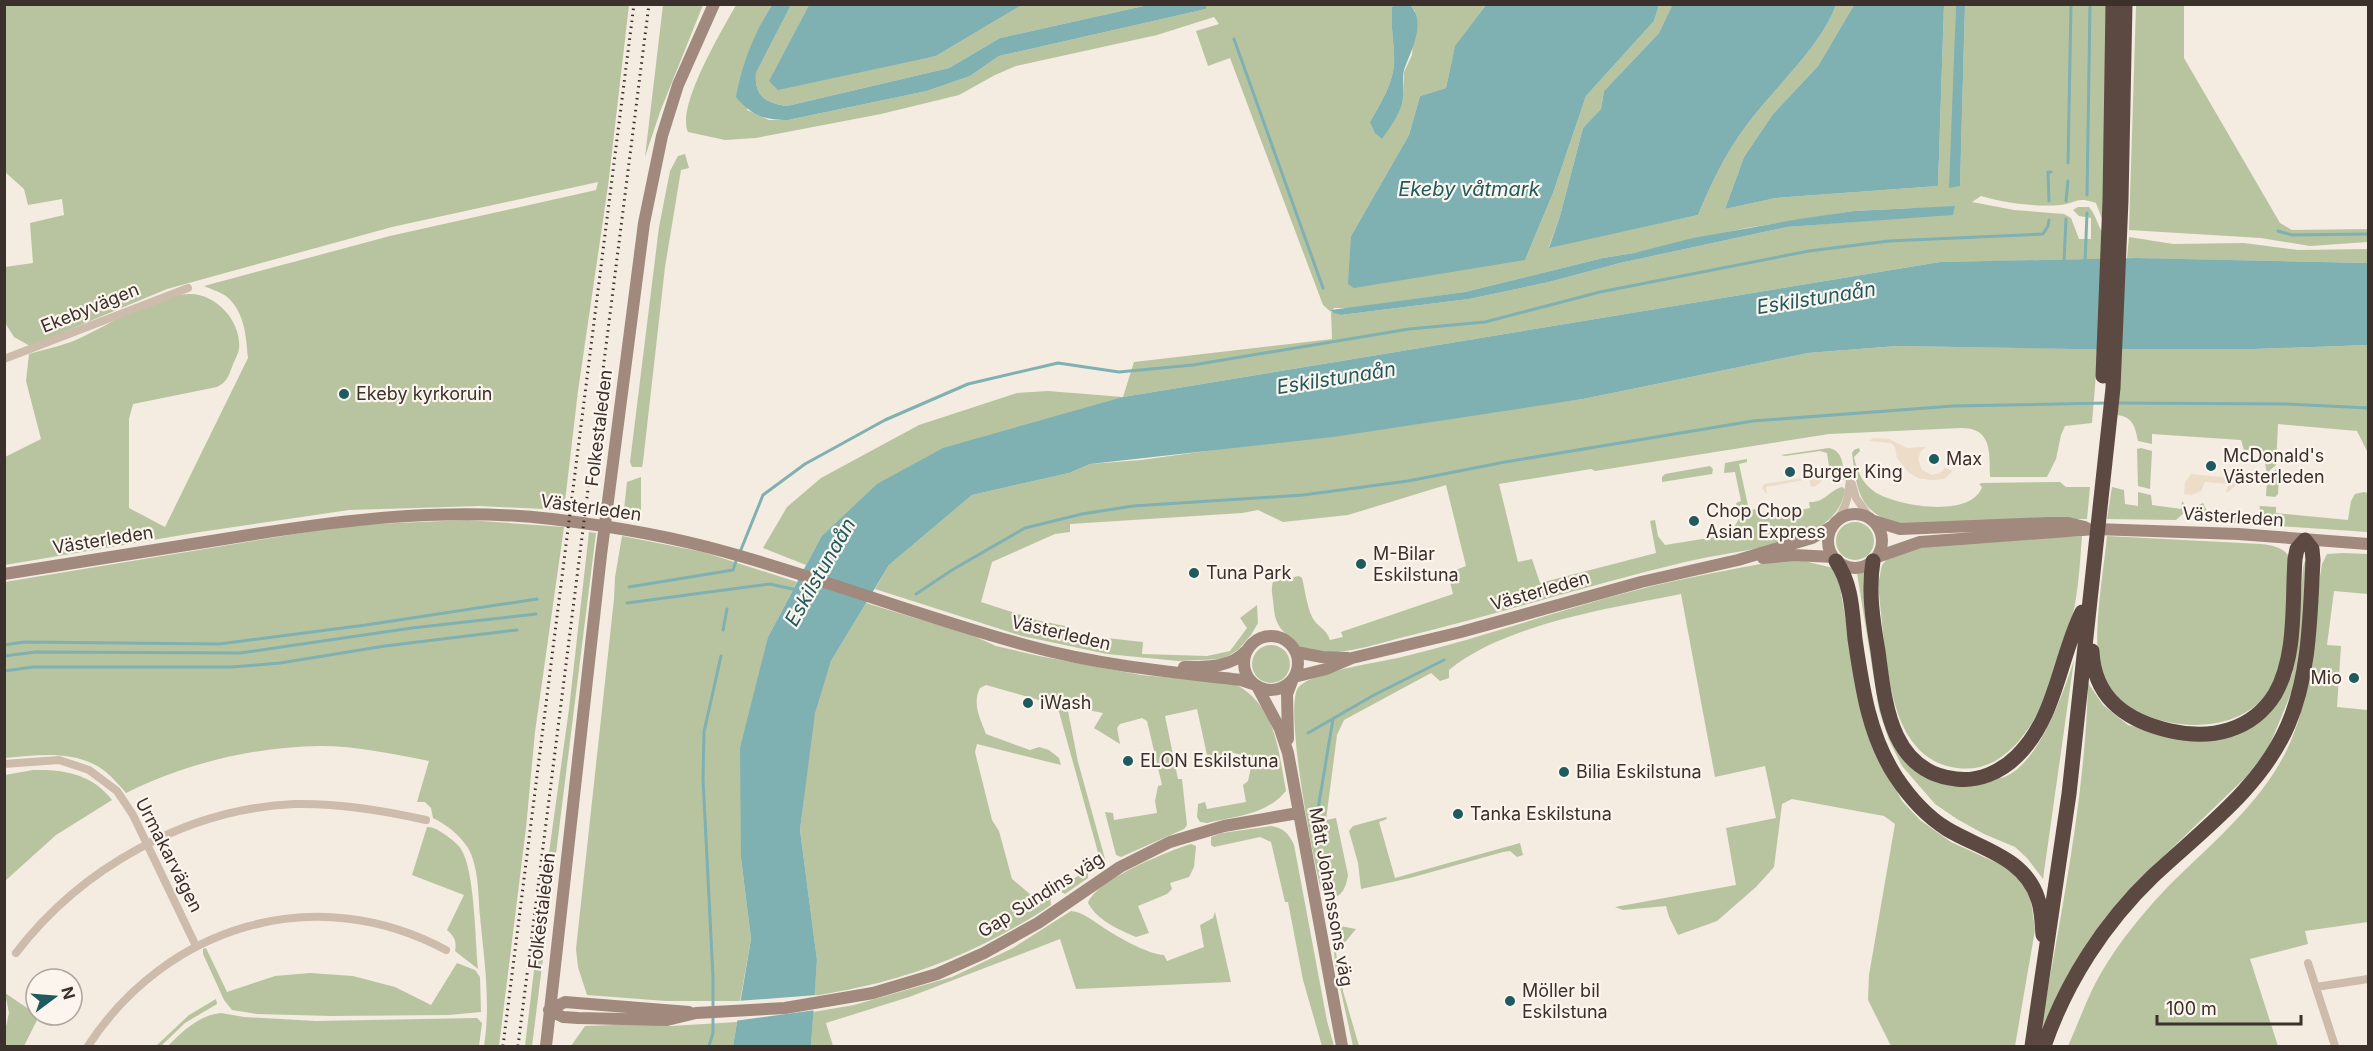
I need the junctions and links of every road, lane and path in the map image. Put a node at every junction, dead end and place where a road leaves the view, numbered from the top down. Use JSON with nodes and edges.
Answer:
{"nodes":[{"id":1,"x":714,"y":4,"type":"edge"},
{"id":2,"x":2113,"y":4,"type":"edge"},
{"id":3,"x":2125,"y":4,"type":"edge"},
{"id":4,"x":2116,"y":200,"type":"junction"},
{"id":5,"x":188,"y":288,"type":"dead end"},
{"id":6,"x":4,"y":359,"type":"edge"},
{"id":7,"x":1872,"y":520,"type":"junction"},
{"id":8,"x":1834,"y":524,"type":"junction"},
{"id":9,"x":2095,"y":529,"type":"junction"},
{"id":10,"x":2305,"y":540,"type":"junction"},
{"id":11,"x":2368,"y":544,"type":"edge"},
{"id":12,"x":1834,"y":559,"type":"junction"},
{"id":13,"x":1875,"y":559,"type":"junction"},
{"id":14,"x":1738,"y":560,"type":"junction"},
{"id":15,"x":4,"y":574,"type":"edge"},
{"id":16,"x":2085,"y":617,"type":"junction"},
{"id":17,"x":1247,"y":650,"type":"junction"},
{"id":18,"x":1296,"y":652,"type":"junction"},
{"id":19,"x":1352,"y":658,"type":"junction"},
{"id":20,"x":1158,"y":669,"type":"junction"},
{"id":21,"x":1293,"y":679,"type":"junction"},
{"id":22,"x":1255,"y":686,"type":"junction"},
{"id":23,"x":1288,"y":753,"type":"junction"},
{"id":24,"x":4,"y":764,"type":"edge"},
{"id":25,"x":1298,"y":813,"type":"junction"},
{"id":26,"x":426,"y":820,"type":"dead end"},
{"id":27,"x":146,"y":844,"type":"junction"},
{"id":28,"x":2043,"y":935,"type":"junction"},
{"id":29,"x":196,"y":946,"type":"junction"},
{"id":30,"x":446,"y":950,"type":"dead end"},
{"id":31,"x":16,"y":953,"type":"dead end"},
{"id":32,"x":2308,"y":963,"type":"dead end"},
{"id":33,"x":2368,"y":979,"type":"edge"},
{"id":34,"x":2316,"y":987,"type":"junction"},
{"id":35,"x":549,"y":1010,"type":"junction"},
{"id":36,"x":88,"y":1047,"type":"edge"},
{"id":37,"x":546,"y":1047,"type":"edge"},
{"id":38,"x":1342,"y":1047,"type":"edge"},
{"id":39,"x":2023,"y":1047,"type":"edge"},
{"id":40,"x":2032,"y":1047,"type":"edge"},
{"id":41,"x":2044,"y":1047,"type":"edge"},
{"id":42,"x":2335,"y":1047,"type":"edge"}],
"edges":[{"from":1,"to":35,"type":"main road","name":"Folkestaleden"},
{"from":2,"to":4,"type":"highway"},
{"from":3,"to":4,"type":"highway"},
{"from":4,"to":16,"type":"highway"},
{"from":5,"to":6,"type":"street","name":"Ekebyvägen"},
{"from":7,"to":8,"type":"main road"},
{"from":7,"to":8,"type":"street"},
{"from":7,"to":9,"type":"main road","name":"Västerleden"},
{"from":7,"to":13,"type":"main road"},
{"from":8,"to":12,"type":"main road"},
{"from":8,"to":14,"type":"main road","name":"Västerleden"},
{"from":9,"to":10,"type":"main road","name":"Västerleden"},
{"from":9,"to":13,"type":"main road","name":"Västerleden"},
{"from":10,"to":11,"type":"main road","name":"Västerleden"},
{"from":10,"to":16,"type":"highway"},
{"from":10,"to":41,"type":"highway"},
{"from":12,"to":13,"type":"main road"},
{"from":12,"to":14,"type":"main road","name":"Västerleden"},
{"from":12,"to":28,"type":"highway"},
{"from":13,"to":16,"type":"highway"},
{"from":14,"to":19,"type":"main road","name":"Västerleden"},
{"from":15,"to":20,"type":"main road","name":"Västerleden"},
{"from":16,"to":28,"type":"highway"},
{"from":16,"to":40,"type":"highway"},
{"from":17,"to":18,"type":"main road"},
{"from":17,"to":20,"type":"main road","name":"Västerleden"},
{"from":17,"to":22,"type":"main road"},
{"from":18,"to":19,"type":"main road","name":"Västerleden"},
{"from":18,"to":21,"type":"main road"},
{"from":19,"to":21,"type":"main road","name":"Västerleden"},
{"from":20,"to":22,"type":"main road","name":"Västerleden"},
{"from":21,"to":22,"type":"main road"},
{"from":21,"to":23,"type":"main road","name":"Mått Johanssons väg"},
{"from":22,"to":23,"type":"main road","name":"Mått Johanssons väg"},
{"from":23,"to":25,"type":"main road","name":"Mått Johanssons väg"},
{"from":24,"to":27,"type":"street","name":"Urmakarvägen"},
{"from":25,"to":35,"type":"main road","name":"Gap Sundins väg"},
{"from":25,"to":38,"type":"main road","name":"Mått Johanssons väg"},
{"from":26,"to":27,"type":"street"},
{"from":27,"to":29,"type":"street","name":"Urmakarvägen"},
{"from":27,"to":31,"type":"street"},
{"from":28,"to":39,"type":"highway"},
{"from":29,"to":30,"type":"street"},
{"from":29,"to":36,"type":"street"},
{"from":32,"to":34,"type":"street"},
{"from":33,"to":34,"type":"street"},
{"from":34,"to":42,"type":"street"},
{"from":35,"to":37,"type":"main road","name":"Folkestaleden"}]}
